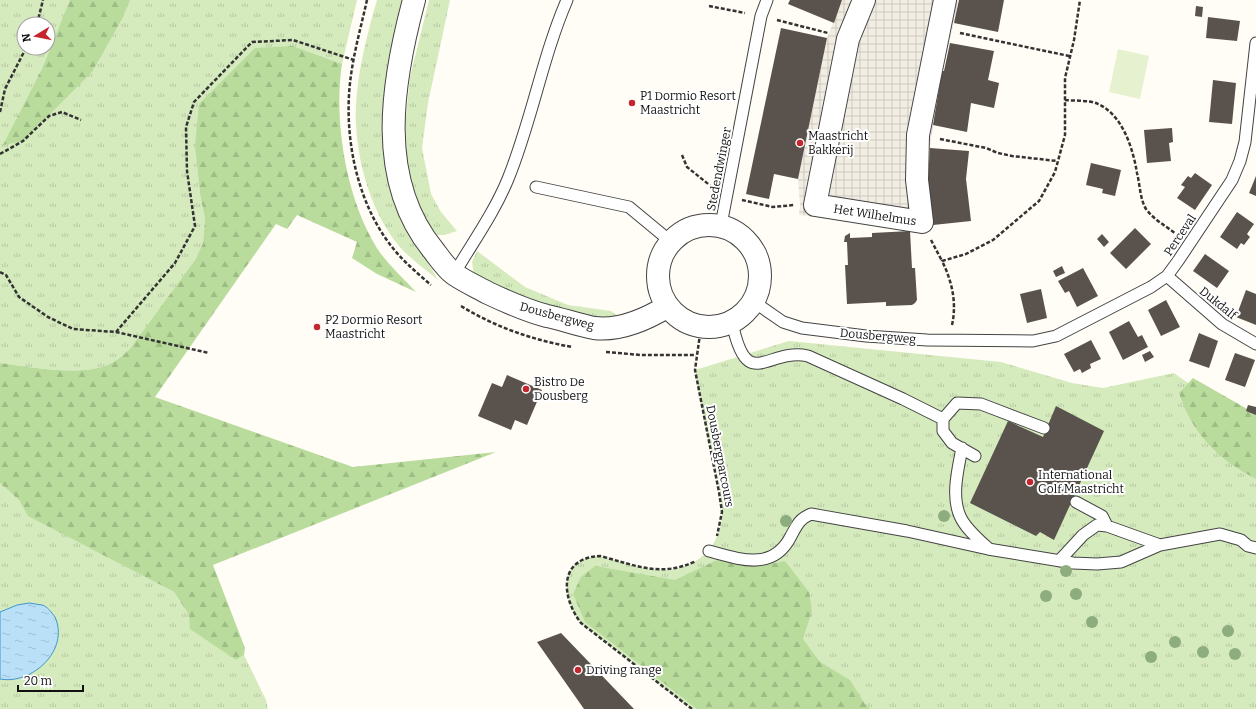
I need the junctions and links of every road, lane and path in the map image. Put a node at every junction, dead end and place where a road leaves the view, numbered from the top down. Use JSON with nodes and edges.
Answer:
{"nodes":[{"id":1,"x":43,"y":0,"type":"edge"},
{"id":2,"x":367,"y":0,"type":"edge"},
{"id":3,"x":414,"y":0,"type":"edge"},
{"id":4,"x":567,"y":0,"type":"edge"},
{"id":5,"x":767,"y":0,"type":"edge"},
{"id":6,"x":864,"y":0,"type":"edge"},
{"id":7,"x":945,"y":0,"type":"edge"},
{"id":8,"x":1080,"y":0,"type":"edge"},
{"id":9,"x":39,"y":16,"type":"edge"},
{"id":10,"x":939,"y":29,"type":"junction"},
{"id":11,"x":1256,"y":44,"type":"edge"},
{"id":12,"x":22,"y":56,"type":"edge"},
{"id":13,"x":1069,"y":56,"type":"junction"},
{"id":14,"x":354,"y":60,"type":"junction"},
{"id":15,"x":1065,"y":100,"type":"junction"},
{"id":16,"x":0,"y":112,"type":"edge"},
{"id":17,"x":81,"y":120,"type":"dead end"},
{"id":18,"x":918,"y":135,"type":"junction"},
{"id":19,"x":0,"y":154,"type":"edge"},
{"id":20,"x":1057,"y":161,"type":"junction"},
{"id":21,"x":536,"y":187,"type":"dead end"},
{"id":22,"x":721,"y":225,"type":"junction"},
{"id":23,"x":670,"y":241,"type":"junction"},
{"id":24,"x":1188,"y":246,"type":"junction"},
{"id":25,"x":0,"y":272,"type":"edge"},
{"id":26,"x":454,"y":274,"type":"junction"},
{"id":27,"x":1167,"y":276,"type":"junction"},
{"id":28,"x":434,"y":288,"type":"dead end"},
{"id":29,"x":754,"y":302,"type":"junction"},
{"id":30,"x":668,"y":306,"type":"junction"},
{"id":31,"x":732,"y":322,"type":"junction"},
{"id":32,"x":701,"y":327,"type":"junction"},
{"id":33,"x":116,"y":332,"type":"junction"},
{"id":34,"x":948,"y":340,"type":"junction"},
{"id":35,"x":1010,"y":342,"type":"joint"},
{"id":36,"x":1256,"y":344,"type":"edge"},
{"id":37,"x":208,"y":353,"type":"dead end"},
{"id":38,"x":943,"y":419,"type":"junction"},
{"id":39,"x":1044,"y":428,"type":"dead end"},
{"id":40,"x":962,"y":448,"type":"junction"},
{"id":41,"x":975,"y":456,"type":"dead end"},
{"id":42,"x":1076,"y":502,"type":"dead end"},
{"id":43,"x":1107,"y":526,"type":"junction"},
{"id":44,"x":1160,"y":545,"type":"junction"},
{"id":45,"x":1256,"y":548,"type":"edge"},
{"id":46,"x":988,"y":549,"type":"junction"},
{"id":47,"x":709,"y":550,"type":"junction"},
{"id":48,"x":1059,"y":561,"type":"junction"},
{"id":49,"x":692,"y":709,"type":"edge"}],
"edges":[{"from":1,"to":9,"type":"path"},
{"from":2,"to":14,"type":"path"},
{"from":3,"to":26,"type":"street","name":"Dousbergweg"},
{"from":4,"to":26,"type":"lane"},
{"from":5,"to":22,"type":"lane","name":"Stedendwinger"},
{"from":6,"to":18,"type":"street","name":"Het Wilhelmus"},
{"from":7,"to":10,"type":"street","name":"Het Wilhelmus"},
{"from":8,"to":13,"type":"path"},
{"from":10,"to":13,"type":"path"},
{"from":10,"to":18,"type":"street","name":"Het Wilhelmus"},
{"from":11,"to":24,"type":"lane","name":"Perceval"},
{"from":12,"to":16,"type":"path"},
{"from":13,"to":15,"type":"path"},
{"from":14,"to":28,"type":"path"},
{"from":14,"to":33,"type":"path"},
{"from":15,"to":20,"type":"path"},
{"from":15,"to":24,"type":"path"},
{"from":17,"to":19,"type":"path"},
{"from":18,"to":20,"type":"path"},
{"from":20,"to":34,"type":"path"},
{"from":21,"to":23,"type":"lane"},
{"from":22,"to":23,"type":"street"},
{"from":22,"to":29,"type":"street"},
{"from":23,"to":30,"type":"street"},
{"from":24,"to":27,"type":"lane","name":"Perceval"},
{"from":25,"to":33,"type":"path"},
{"from":26,"to":30,"type":"street","name":"Dousbergweg"},
{"from":27,"to":35,"type":"lane","name":"Perceval"},
{"from":27,"to":36,"type":"lane","name":"Dukdalf"},
{"from":29,"to":31,"type":"street"},
{"from":29,"to":34,"type":"lane","name":"Dousbergweg"},
{"from":30,"to":32,"type":"street"},
{"from":31,"to":32,"type":"street"},
{"from":31,"to":38,"type":"lane"},
{"from":32,"to":47,"type":"path","name":"Dousbergparcours"},
{"from":33,"to":37,"type":"path"},
{"from":34,"to":35,"type":"lane","name":"Dousbergweg"},
{"from":38,"to":39,"type":"lane"},
{"from":38,"to":40,"type":"lane"},
{"from":40,"to":41,"type":"lane"},
{"from":40,"to":46,"type":"lane"},
{"from":42,"to":43,"type":"lane"},
{"from":43,"to":44,"type":"lane"},
{"from":43,"to":48,"type":"lane"},
{"from":44,"to":45,"type":"lane"},
{"from":44,"to":48,"type":"lane"},
{"from":46,"to":47,"type":"lane"},
{"from":46,"to":48,"type":"lane"},
{"from":47,"to":49,"type":"path","name":"Dousbergparcours"}]}
